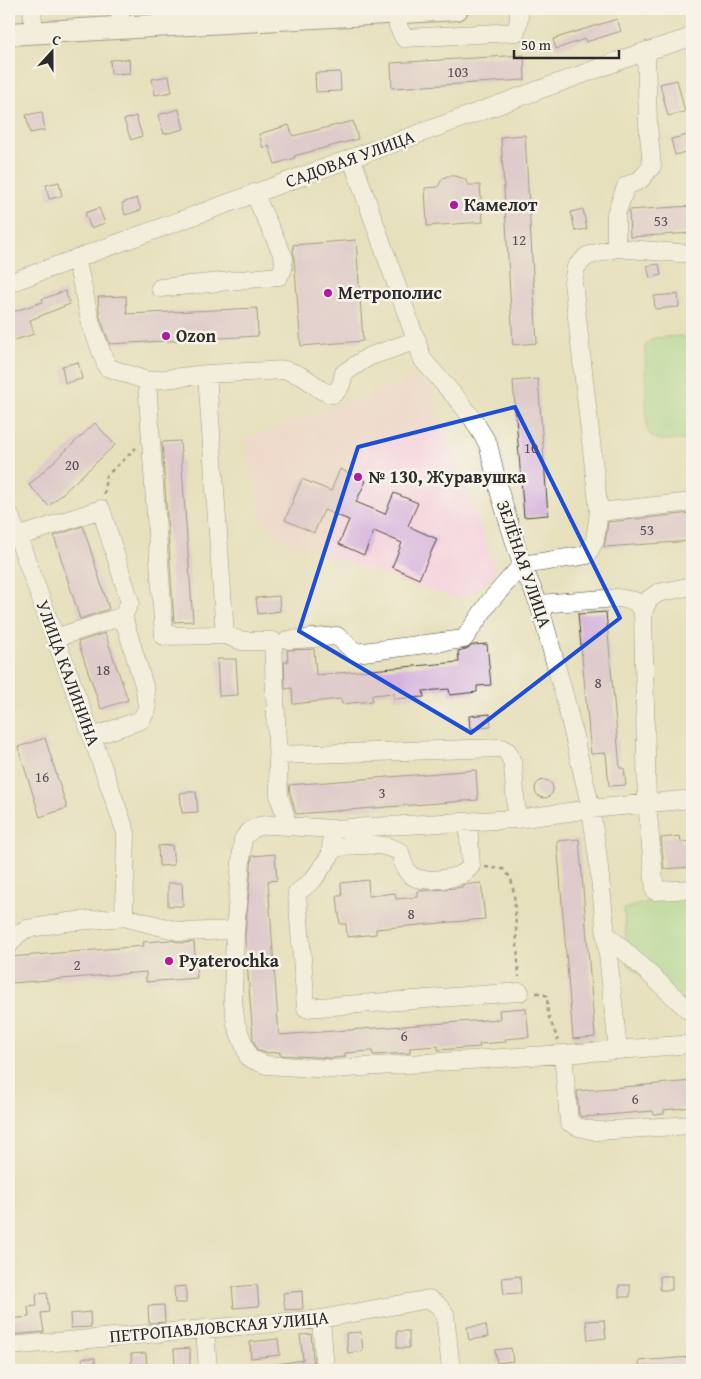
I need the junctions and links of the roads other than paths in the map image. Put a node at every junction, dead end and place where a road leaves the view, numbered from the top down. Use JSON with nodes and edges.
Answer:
{"nodes":[{"id":1,"x":32,"y":9,"type":"edge"},
{"id":2,"x":457,"y":9,"type":"edge"},
{"id":3,"x":518,"y":9,"type":"edge"},
{"id":4,"x":432,"y":10,"type":"edge"},
{"id":5,"x":403,"y":11,"type":"edge"},
{"id":6,"x":226,"y":15,"type":"edge"},
{"id":7,"x":121,"y":18,"type":"edge"},
{"id":8,"x":34,"y":33,"type":"junction"},
{"id":9,"x":9,"y":34,"type":"edge"},
{"id":10,"x":692,"y":36,"type":"edge"},
{"id":11,"x":646,"y":51,"type":"junction"},
{"id":12,"x":352,"y":159,"type":"junction"},
{"id":13,"x":254,"y":193,"type":"junction"},
{"id":14,"x":616,"y":248,"type":"junction"},
{"id":15,"x":692,"y":254,"type":"edge"},
{"id":16,"x":76,"y":258,"type":"junction"},
{"id":17,"x":9,"y":283,"type":"edge"},
{"id":18,"x":160,"y":288,"type":"dead end"},
{"id":19,"x":417,"y":340,"type":"junction"},
{"id":20,"x":208,"y":374,"type":"junction"},
{"id":21,"x":147,"y":381,"type":"junction"},
{"id":22,"x":692,"y":502,"type":"edge"},
{"id":23,"x":599,"y":512,"type":"junction"},
{"id":24,"x":9,"y":514,"type":"edge"},
{"id":25,"x":18,"y":537,"type":"junction"},
{"id":26,"x":522,"y":565,"type":"junction"},
{"id":27,"x":692,"y":586,"type":"edge"},
{"id":28,"x":540,"y":604,"type":"junction"},
{"id":29,"x":643,"y":612,"type":"junction"},
{"id":30,"x":123,"y":616,"type":"junction"},
{"id":31,"x":224,"y":635,"type":"junction"},
{"id":32,"x":55,"y":638,"type":"junction"},
{"id":33,"x":282,"y":640,"type":"junction"},
{"id":34,"x":92,"y":737,"type":"junction"},
{"id":35,"x":278,"y":755,"type":"junction"},
{"id":36,"x":692,"y":799,"type":"edge"},
{"id":37,"x":647,"y":803,"type":"junction"},
{"id":38,"x":591,"y":809,"type":"junction"},
{"id":39,"x":518,"y":819,"type":"junction"},
{"id":40,"x":468,"y":822,"type":"junction"},
{"id":41,"x":288,"y":826,"type":"junction"},
{"id":42,"x":332,"y":829,"type":"junction"},
{"id":43,"x":331,"y":848,"type":"junction"},
{"id":44,"x":692,"y":888,"type":"edge"},
{"id":45,"x":124,"y":917,"type":"junction"},
{"id":46,"x":235,"y":930,"type":"junction"},
{"id":47,"x":606,"y":934,"type":"junction"},
{"id":48,"x":9,"y":945,"type":"edge"},
{"id":49,"x":520,"y":992,"type":"road end"},
{"id":50,"x":692,"y":1013,"type":"edge"},
{"id":51,"x":692,"y":1044,"type":"edge"},
{"id":52,"x":618,"y":1050,"type":"junction"},
{"id":53,"x":563,"y":1054,"type":"junction"},
{"id":54,"x":692,"y":1125,"type":"edge"},
{"id":55,"x":321,"y":1319,"type":"junction"},
{"id":56,"x":205,"y":1329,"type":"junction"},
{"id":57,"x":9,"y":1346,"type":"edge"},
{"id":58,"x":208,"y":1370,"type":"edge"},
{"id":59,"x":325,"y":1370,"type":"edge"},
{"id":60,"x":451,"y":1370,"type":"edge"}],
"edges":[{"from":1,"to":8,"type":"street"},
{"from":2,"to":4,"type":"main road"},
{"from":3,"to":5,"type":"street"},
{"from":4,"to":5,"type":"main road"},
{"from":5,"to":6,"type":"main road"},
{"from":6,"to":7,"type":"main road"},
{"from":7,"to":8,"type":"main road"},
{"from":8,"to":9,"type":"main road"},
{"from":10,"to":11,"type":"street","name":"САДОВАЯ УЛИЦА"},
{"from":11,"to":12,"type":"street","name":"САДОВАЯ УЛИЦА"},
{"from":11,"to":14,"type":"street"},
{"from":12,"to":13,"type":"street","name":"САДОВАЯ УЛИЦА"},
{"from":12,"to":19,"type":"street","name":"ЗЕЛЁНАЯ УЛИЦА"},
{"from":13,"to":16,"type":"street","name":"САДОВАЯ УЛИЦА"},
{"from":13,"to":18,"type":"street"},
{"from":14,"to":15,"type":"street"},
{"from":14,"to":23,"type":"street"},
{"from":16,"to":17,"type":"street","name":"САДОВАЯ УЛИЦА"},
{"from":16,"to":21,"type":"street"},
{"from":19,"to":20,"type":"street"},
{"from":19,"to":26,"type":"street","name":"ЗЕЛЁНАЯ УЛИЦА"},
{"from":20,"to":21,"type":"street"},
{"from":20,"to":31,"type":"street"},
{"from":21,"to":31,"type":"street"},
{"from":22,"to":23,"type":"street"},
{"from":23,"to":26,"type":"street"},
{"from":24,"to":25,"type":"street","name":"УЛИЦА КАЛИНИНА"},
{"from":25,"to":30,"type":"street"},
{"from":25,"to":32,"type":"street","name":"УЛИЦА КАЛИНИНА"},
{"from":26,"to":28,"type":"street","name":"ЗЕЛЁНАЯ УЛИЦА"},
{"from":26,"to":33,"type":"street"},
{"from":27,"to":29,"type":"street"},
{"from":28,"to":29,"type":"street"},
{"from":28,"to":38,"type":"street","name":"ЗЕЛЁНАЯ УЛИЦА"},
{"from":29,"to":37,"type":"street"},
{"from":30,"to":32,"type":"street"},
{"from":30,"to":34,"type":"street"},
{"from":31,"to":33,"type":"street"},
{"from":32,"to":34,"type":"street","name":"УЛИЦА КАЛИНИНА"},
{"from":33,"to":35,"type":"street"},
{"from":34,"to":45,"type":"street","name":"УЛИЦА КАЛИНИНА"},
{"from":35,"to":39,"type":"street"},
{"from":35,"to":41,"type":"street"},
{"from":36,"to":37,"type":"street"},
{"from":37,"to":38,"type":"street"},
{"from":37,"to":44,"type":"street"},
{"from":38,"to":39,"type":"street"},
{"from":38,"to":47,"type":"street","name":"ЗЕЛЁНАЯ УЛИЦА"},
{"from":39,"to":40,"type":"street"},
{"from":40,"to":42,"type":"street"},
{"from":40,"to":43,"type":"street"},
{"from":41,"to":42,"type":"street"},
{"from":41,"to":46,"type":"street"},
{"from":42,"to":43,"type":"street"},
{"from":43,"to":49,"type":"street"},
{"from":45,"to":46,"type":"street"},
{"from":45,"to":48,"type":"street"},
{"from":46,"to":53,"type":"street"},
{"from":47,"to":50,"type":"street"},
{"from":47,"to":52,"type":"street","name":"ЗЕЛЁНАЯ УЛИЦА"},
{"from":51,"to":52,"type":"street"},
{"from":52,"to":53,"type":"street"},
{"from":53,"to":54,"type":"street"},
{"from":55,"to":56,"type":"street","name":"ПЕТРОПАВЛОВСКАЯ УЛИЦА"},
{"from":55,"to":59,"type":"street"},
{"from":55,"to":60,"type":"street","name":"ПЕТРОПАВЛОВСКАЯ УЛИЦА"},
{"from":56,"to":57,"type":"street","name":"ПЕТРОПАВЛОВСКАЯ УЛИЦА"},
{"from":56,"to":58,"type":"street"}]}
